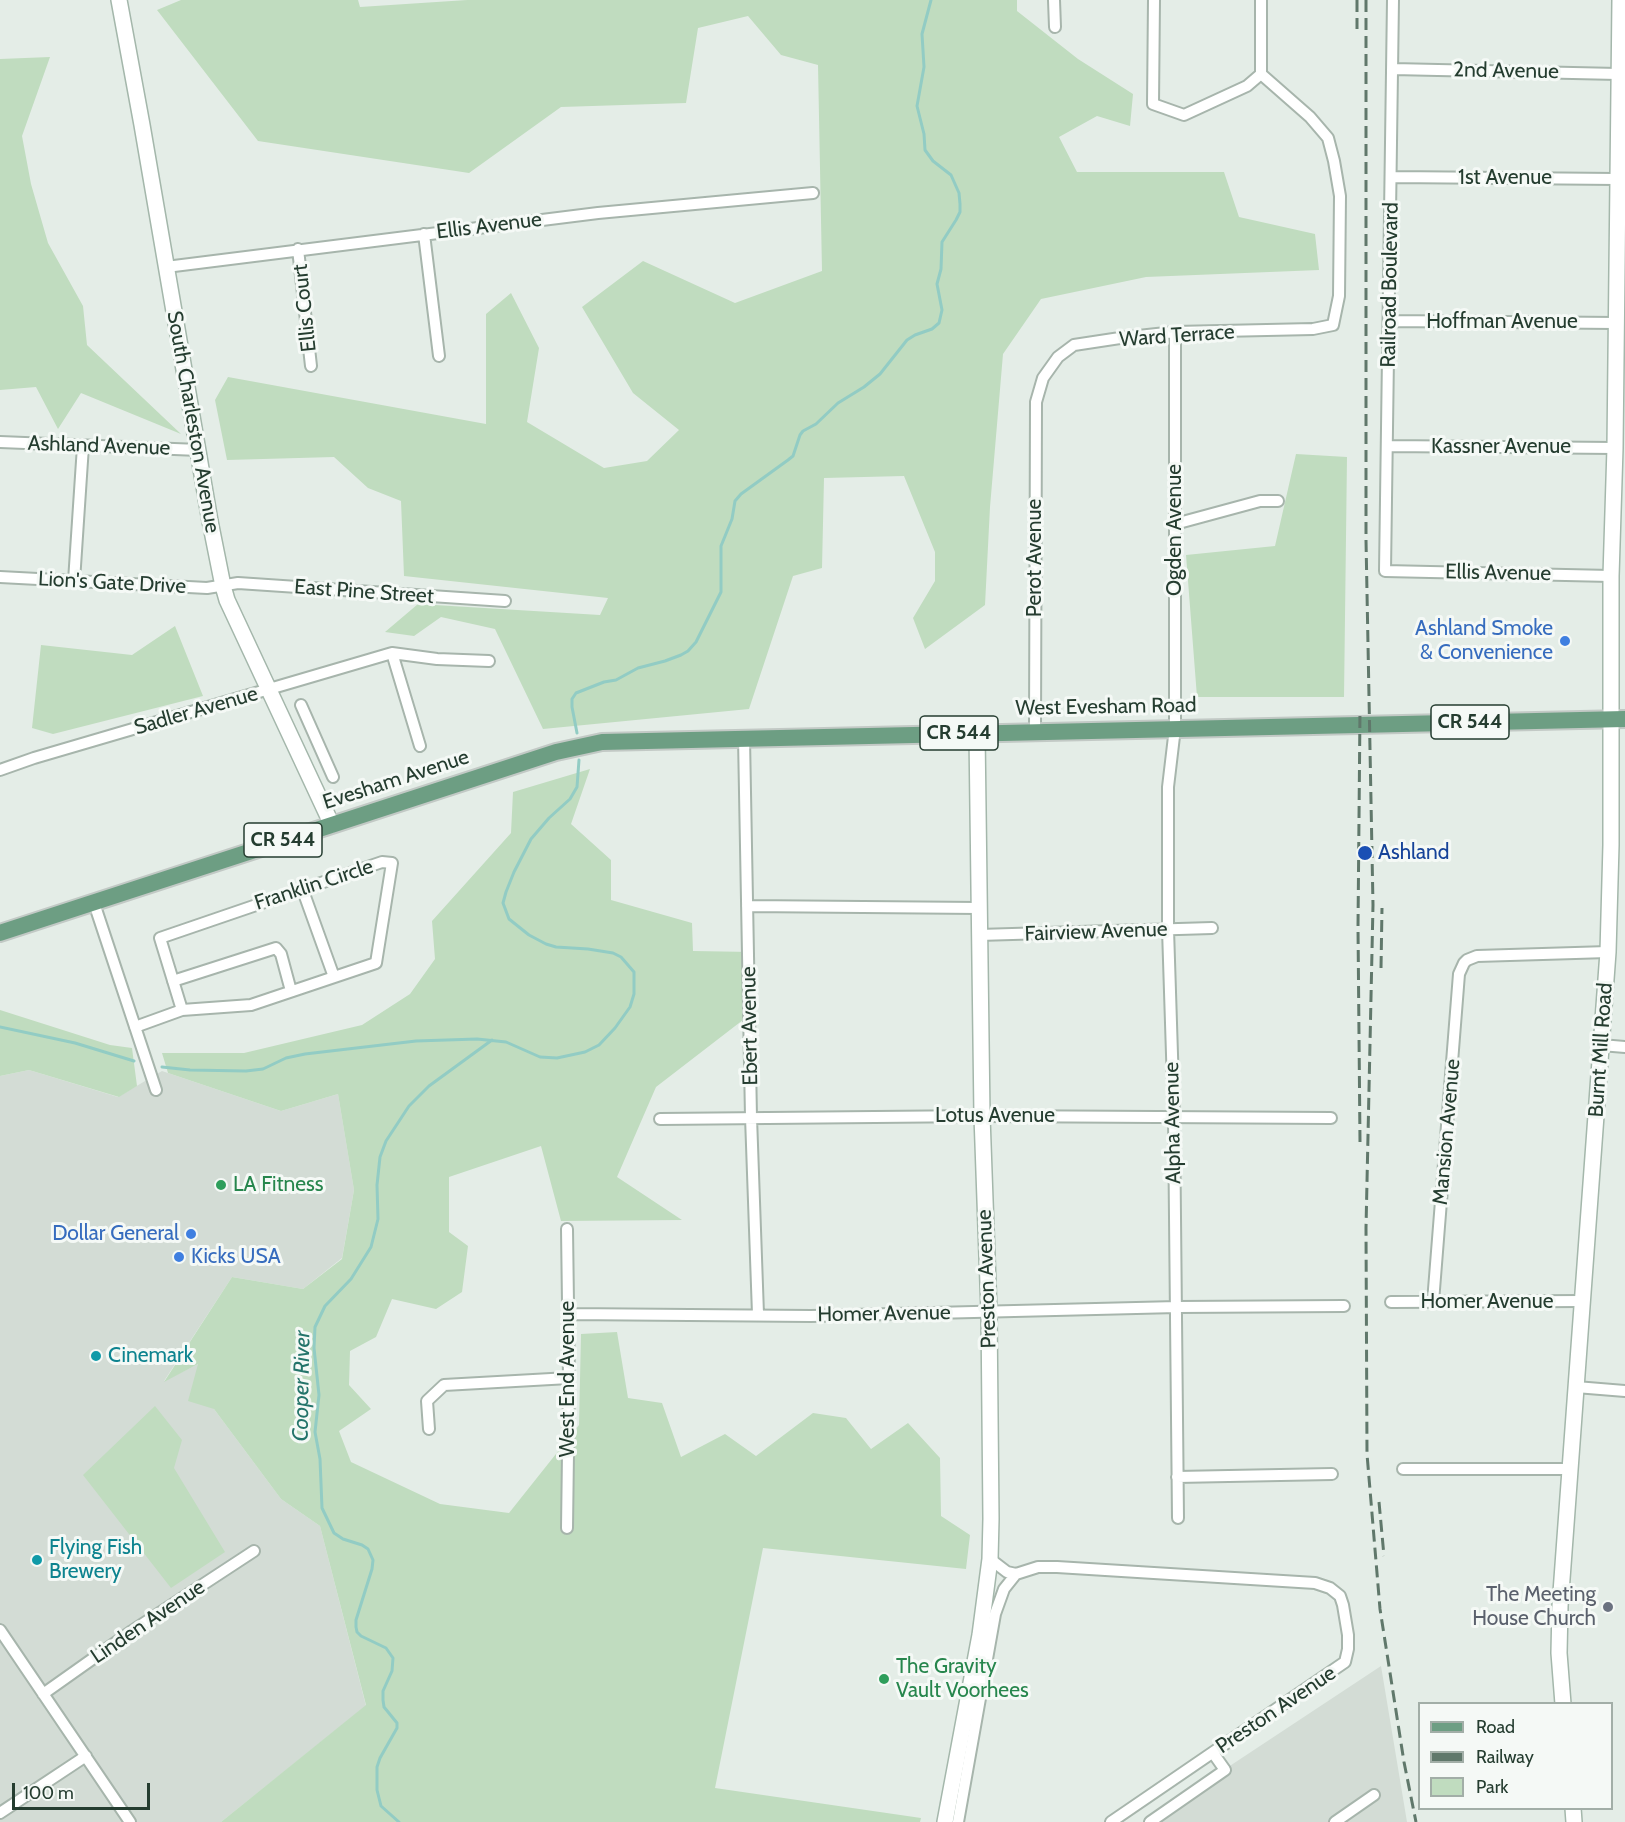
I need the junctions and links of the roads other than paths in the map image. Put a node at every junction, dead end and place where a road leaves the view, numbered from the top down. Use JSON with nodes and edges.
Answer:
{"nodes":[{"id":1,"x":119,"y":0,"type":"edge"},
{"id":2,"x":1054,"y":0,"type":"edge"},
{"id":3,"x":1154,"y":0,"type":"edge"},
{"id":4,"x":1261,"y":0,"type":"edge"},
{"id":5,"x":1393,"y":0,"type":"edge"},
{"id":6,"x":1620,"y":0,"type":"edge"},
{"id":7,"x":1055,"y":27,"type":"dead end"},
{"id":8,"x":1393,"y":69,"type":"junction"},
{"id":9,"x":1261,"y":74,"type":"junction"},
{"id":10,"x":1618,"y":74,"type":"junction"},
{"id":11,"x":1392,"y":177,"type":"junction"},
{"id":12,"x":1617,"y":179,"type":"junction"},
{"id":13,"x":813,"y":193,"type":"dead end"},
{"id":14,"x":424,"y":234,"type":"junction"},
{"id":15,"x":298,"y":249,"type":"junction"},
{"id":16,"x":166,"y":267,"type":"junction"},
{"id":17,"x":1389,"y":321,"type":"junction"},
{"id":18,"x":1616,"y":323,"type":"junction"},
{"id":19,"x":1175,"y":332,"type":"junction"},
{"id":20,"x":439,"y":356,"type":"dead end"},
{"id":21,"x":311,"y":366,"type":"dead end"},
{"id":22,"x":1620,"y":380,"type":"edge"},
{"id":23,"x":1041,"y":385,"type":"joint"},
{"id":24,"x":0,"y":442,"type":"edge"},
{"id":25,"x":83,"y":446,"type":"junction"},
{"id":26,"x":1387,"y":446,"type":"junction"},
{"id":27,"x":1615,"y":448,"type":"junction"},
{"id":28,"x":199,"y":450,"type":"junction"},
{"id":29,"x":1278,"y":501,"type":"dead end"},
{"id":30,"x":1175,"y":524,"type":"junction"},
{"id":31,"x":1385,"y":571,"type":"joint"},
{"id":32,"x":1611,"y":576,"type":"junction"},
{"id":33,"x":0,"y":577,"type":"edge"},
{"id":34,"x":74,"y":581,"type":"junction"},
{"id":35,"x":223,"y":586,"type":"junction"},
{"id":36,"x":505,"y":601,"type":"dead end"},
{"id":37,"x":392,"y":653,"type":"junction"},
{"id":38,"x":489,"y":661,"type":"dead end"},
{"id":39,"x":269,"y":689,"type":"junction"},
{"id":40,"x":301,"y":705,"type":"dead end"},
{"id":41,"x":1618,"y":719,"type":"edge"},
{"id":42,"x":1175,"y":728,"type":"junction"},
{"id":43,"x":1035,"y":731,"type":"junction"},
{"id":44,"x":977,"y":733,"type":"junction"},
{"id":45,"x":744,"y":738,"type":"junction"},
{"id":46,"x":318,"y":742,"type":"junction"},
{"id":47,"x":420,"y":746,"type":"dead end"},
{"id":48,"x":567,"y":750,"type":"joint"},
{"id":49,"x":298,"y":752,"type":"junction"},
{"id":50,"x":0,"y":770,"type":"edge"},
{"id":51,"x":333,"y":777,"type":"dead end"},
{"id":52,"x":332,"y":825,"type":"junction"},
{"id":53,"x":302,"y":888,"type":"junction"},
{"id":54,"x":94,"y":903,"type":"junction"},
{"id":55,"x":747,"y":906,"type":"junction"},
{"id":56,"x":979,"y":908,"type":"junction"},
{"id":57,"x":1212,"y":928,"type":"dead end"},
{"id":58,"x":1168,"y":929,"type":"junction"},
{"id":59,"x":0,"y":933,"type":"edge"},
{"id":60,"x":979,"y":935,"type":"junction"},
{"id":61,"x":1608,"y":952,"type":"junction"},
{"id":62,"x":334,"y":977,"type":"junction"},
{"id":63,"x":173,"y":981,"type":"junction"},
{"id":64,"x":291,"y":991,"type":"junction"},
{"id":65,"x":182,"y":1010,"type":"junction"},
{"id":66,"x":135,"y":1027,"type":"junction"},
{"id":67,"x":1601,"y":1045,"type":"junction"},
{"id":68,"x":1625,"y":1047,"type":"edge"},
{"id":69,"x":156,"y":1090,"type":"dead end"},
{"id":70,"x":982,"y":1116,"type":"junction"},
{"id":71,"x":751,"y":1117,"type":"junction"},
{"id":72,"x":1174,"y":1117,"type":"junction"},
{"id":73,"x":1331,"y":1118,"type":"dead end"},
{"id":74,"x":660,"y":1119,"type":"dead end"},
{"id":75,"x":567,"y":1229,"type":"dead end"},
{"id":76,"x":1583,"y":1301,"type":"junction"},
{"id":77,"x":1391,"y":1302,"type":"dead end"},
{"id":78,"x":1432,"y":1302,"type":"junction"},
{"id":79,"x":1344,"y":1306,"type":"dead end"},
{"id":80,"x":1177,"y":1307,"type":"junction"},
{"id":81,"x":988,"y":1312,"type":"junction"},
{"id":82,"x":568,"y":1314,"type":"junction"},
{"id":83,"x":758,"y":1314,"type":"junction"},
{"id":84,"x":569,"y":1378,"type":"junction"},
{"id":85,"x":1576,"y":1387,"type":"junction"},
{"id":86,"x":1625,"y":1391,"type":"edge"},
{"id":87,"x":429,"y":1429,"type":"dead end"},
{"id":88,"x":1403,"y":1469,"type":"dead end"},
{"id":89,"x":1569,"y":1469,"type":"junction"},
{"id":90,"x":1332,"y":1474,"type":"dead end"},
{"id":91,"x":1177,"y":1477,"type":"junction"},
{"id":92,"x":1178,"y":1518,"type":"dead end"},
{"id":93,"x":567,"y":1528,"type":"dead end"},
{"id":94,"x":254,"y":1551,"type":"dead end"},
{"id":95,"x":989,"y":1566,"type":"junction"},
{"id":96,"x":1016,"y":1574,"type":"junction"},
{"id":97,"x":1004,"y":1589,"type":"junction"},
{"id":98,"x":0,"y":1630,"type":"edge"},
{"id":99,"x":43,"y":1694,"type":"junction"},
{"id":100,"x":1563,"y":1702,"type":"edge"},
{"id":101,"x":1213,"y":1753,"type":"junction"},
{"id":102,"x":86,"y":1756,"type":"junction"},
{"id":103,"x":1374,"y":1795,"type":"dead end"},
{"id":104,"x":0,"y":1813,"type":"edge"},
{"id":105,"x":130,"y":1822,"type":"edge"},
{"id":106,"x":945,"y":1822,"type":"edge"},
{"id":107,"x":958,"y":1822,"type":"edge"},
{"id":108,"x":1111,"y":1822,"type":"edge"},
{"id":109,"x":1150,"y":1822,"type":"edge"},
{"id":110,"x":1335,"y":1822,"type":"edge"}],
"edges":[{"from":1,"to":16,"type":"street","name":"South Charleston Avenue"},
{"from":2,"to":7,"type":"street"},
{"from":3,"to":9,"type":"street"},
{"from":4,"to":9,"type":"street"},
{"from":5,"to":8,"type":"street","name":"Railroad Boulevard"},
{"from":6,"to":10,"type":"street","name":"Burnt Mill Road"},
{"from":8,"to":10,"type":"street","name":"2nd Avenue"},
{"from":8,"to":11,"type":"street","name":"Railroad Boulevard"},
{"from":9,"to":19,"type":"street","name":"Ward Terrace"},
{"from":10,"to":12,"type":"street","name":"Burnt Mill Road"},
{"from":11,"to":12,"type":"street","name":"1st Avenue"},
{"from":11,"to":17,"type":"street","name":"Railroad Boulevard"},
{"from":12,"to":18,"type":"street","name":"Burnt Mill Road"},
{"from":13,"to":14,"type":"street","name":"Ellis Avenue"},
{"from":14,"to":15,"type":"street","name":"Ellis Avenue"},
{"from":14,"to":20,"type":"street"},
{"from":15,"to":16,"type":"street","name":"Ellis Avenue"},
{"from":15,"to":21,"type":"street","name":"Ellis Court"},
{"from":16,"to":28,"type":"street","name":"South Charleston Avenue"},
{"from":17,"to":18,"type":"street","name":"Hoffman Avenue"},
{"from":17,"to":26,"type":"street","name":"Railroad Boulevard"},
{"from":18,"to":22,"type":"street","name":"Burnt Mill Road"},
{"from":19,"to":23,"type":"street","name":"Ward Terrace"},
{"from":19,"to":30,"type":"street","name":"Ogden Avenue"},
{"from":22,"to":27,"type":"street","name":"Burnt Mill Road"},
{"from":23,"to":43,"type":"street","name":"Perot Avenue"},
{"from":24,"to":25,"type":"street","name":"Ashland Avenue"},
{"from":25,"to":28,"type":"street","name":"Ashland Avenue"},
{"from":25,"to":34,"type":"street"},
{"from":26,"to":27,"type":"street","name":"Kassner Avenue"},
{"from":26,"to":31,"type":"street","name":"Railroad Boulevard"},
{"from":27,"to":32,"type":"street","name":"Burnt Mill Road"},
{"from":28,"to":35,"type":"street","name":"South Charleston Avenue"},
{"from":29,"to":30,"type":"street"},
{"from":30,"to":42,"type":"street","name":"Ogden Avenue"},
{"from":31,"to":32,"type":"street","name":"Ellis Avenue"},
{"from":32,"to":41,"type":"street","name":"Burnt Mill Road"},
{"from":33,"to":34,"type":"street","name":"Lion's Gate Drive"},
{"from":34,"to":35,"type":"street","name":"Lion's Gate Drive"},
{"from":35,"to":36,"type":"street","name":"East Pine Street"},
{"from":35,"to":39,"type":"street","name":"South Charleston Avenue"},
{"from":37,"to":38,"type":"street"},
{"from":37,"to":39,"type":"street","name":"Sadler Avenue"},
{"from":37,"to":47,"type":"street"},
{"from":39,"to":49,"type":"street","name":"South Charleston Avenue"},
{"from":39,"to":50,"type":"street","name":"Sadler Avenue"},
{"from":40,"to":46,"type":"street"},
{"from":41,"to":42,"type":"main road","name":"West Evesham Road","number":"CR 544"},
{"from":41,"to":61,"type":"street","name":"Burnt Mill Road"},
{"from":42,"to":43,"type":"main road","name":"West Evesham Road","number":"CR 544"},
{"from":42,"to":58,"type":"street","name":"Alpha Avenue"},
{"from":43,"to":44,"type":"main road","name":"West Evesham Road","number":"CR 544"},
{"from":44,"to":45,"type":"main road","name":"West Evesham Road","number":"CR 544"},
{"from":44,"to":56,"type":"street","name":"Preston Avenue"},
{"from":45,"to":48,"type":"main road","name":"West Evesham Road","number":"CR 544"},
{"from":45,"to":55,"type":"street","name":"Ebert Avenue"},
{"from":46,"to":49,"type":"street"},
{"from":46,"to":51,"type":"street"},
{"from":48,"to":52,"type":"main road","name":"Evesham Avenue","number":"CR 544"},
{"from":49,"to":52,"type":"street","name":"South Charleston Avenue"},
{"from":52,"to":54,"type":"main road","name":"Evesham Avenue","number":"CR 544"},
{"from":53,"to":62,"type":"street"},
{"from":53,"to":62,"type":"street","name":"Franklin Circle"},
{"from":53,"to":63,"type":"street","name":"Franklin Circle"},
{"from":54,"to":59,"type":"main road","name":"Evesham Avenue","number":"CR 544"},
{"from":54,"to":66,"type":"street"},
{"from":55,"to":56,"type":"street"},
{"from":55,"to":71,"type":"street","name":"Ebert Avenue"},
{"from":56,"to":60,"type":"street","name":"Preston Avenue"},
{"from":57,"to":58,"type":"street","name":"Fairview Avenue"},
{"from":58,"to":60,"type":"street","name":"Fairview Avenue"},
{"from":58,"to":72,"type":"street","name":"Alpha Avenue"},
{"from":60,"to":70,"type":"street","name":"Preston Avenue"},
{"from":61,"to":67,"type":"street","name":"Burnt Mill Road"},
{"from":61,"to":78,"type":"street","name":"Mansion Avenue"},
{"from":62,"to":64,"type":"street","name":"Franklin Circle"},
{"from":63,"to":64,"type":"street"},
{"from":63,"to":65,"type":"street","name":"Franklin Circle"},
{"from":64,"to":65,"type":"street","name":"Franklin Circle"},
{"from":65,"to":66,"type":"street","name":"Franklin Circle"},
{"from":66,"to":69,"type":"street"},
{"from":67,"to":68,"type":"street"},
{"from":67,"to":76,"type":"street","name":"Burnt Mill Road"},
{"from":70,"to":71,"type":"street","name":"Lotus Avenue"},
{"from":70,"to":72,"type":"street","name":"Lotus Avenue"},
{"from":70,"to":81,"type":"street","name":"Preston Avenue"},
{"from":71,"to":74,"type":"street","name":"Lotus Avenue"},
{"from":71,"to":83,"type":"street","name":"Ebert Avenue"},
{"from":72,"to":73,"type":"street","name":"Lotus Avenue"},
{"from":72,"to":80,"type":"street","name":"Alpha Avenue"},
{"from":75,"to":82,"type":"street","name":"West End Avenue"},
{"from":76,"to":78,"type":"street","name":"Homer Avenue"},
{"from":76,"to":85,"type":"street","name":"Burnt Mill Road"},
{"from":77,"to":78,"type":"street","name":"Homer Avenue"},
{"from":79,"to":80,"type":"street","name":"Homer Avenue"},
{"from":80,"to":81,"type":"street","name":"Homer Avenue"},
{"from":80,"to":91,"type":"street","name":"Alpha Avenue"},
{"from":81,"to":83,"type":"street","name":"Homer Avenue"},
{"from":81,"to":95,"type":"street","name":"Preston Avenue"},
{"from":82,"to":83,"type":"street","name":"Homer Avenue"},
{"from":82,"to":84,"type":"street","name":"West End Avenue"},
{"from":84,"to":87,"type":"street"},
{"from":84,"to":93,"type":"street","name":"West End Avenue"},
{"from":85,"to":86,"type":"street"},
{"from":85,"to":89,"type":"street","name":"Burnt Mill Road"},
{"from":88,"to":89,"type":"street"},
{"from":89,"to":100,"type":"street","name":"Burnt Mill Road"},
{"from":90,"to":91,"type":"street"},
{"from":91,"to":92,"type":"street","name":"Alpha Avenue"},
{"from":94,"to":99,"type":"street","name":"Linden Avenue"},
{"from":95,"to":96,"type":"street"},
{"from":95,"to":97,"type":"street"},
{"from":95,"to":106,"type":"street","name":"Preston Avenue"},
{"from":96,"to":97,"type":"street"},
{"from":96,"to":101,"type":"street","name":"Preston Avenue"},
{"from":97,"to":107,"type":"street"},
{"from":98,"to":99,"type":"street"},
{"from":99,"to":102,"type":"street"},
{"from":101,"to":108,"type":"street","name":"Preston Avenue"},
{"from":101,"to":109,"type":"street"},
{"from":102,"to":104,"type":"street"},
{"from":102,"to":105,"type":"street"},
{"from":103,"to":110,"type":"street"}]}
